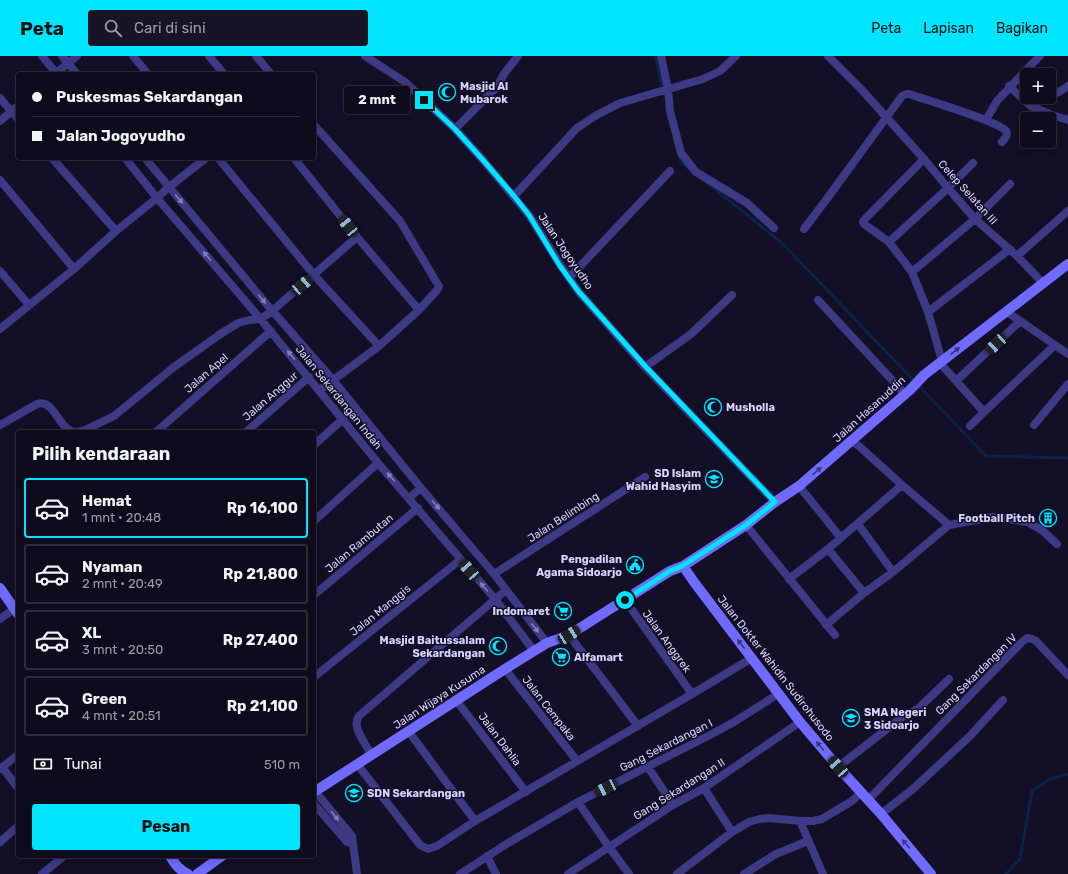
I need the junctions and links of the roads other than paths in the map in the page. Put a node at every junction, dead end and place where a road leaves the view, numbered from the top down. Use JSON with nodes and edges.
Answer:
{"nodes":[{"id":1,"x":42,"y":56,"type":"edge"},
{"id":2,"x":62,"y":56,"type":"edge"},
{"id":3,"x":77,"y":56,"type":"edge"},
{"id":4,"x":133,"y":56,"type":"edge"},
{"id":5,"x":209,"y":56,"type":"edge"},
{"id":6,"x":256,"y":56,"type":"edge"},
{"id":7,"x":365,"y":56,"type":"edge"},
{"id":8,"x":518,"y":56,"type":"edge"},
{"id":9,"x":661,"y":56,"type":"edge"},
{"id":10,"x":736,"y":56,"type":"edge"},
{"id":11,"x":828,"y":56,"type":"edge"},
{"id":12,"x":1040,"y":56,"type":"edge"},
{"id":13,"x":68,"y":64,"type":"junction"},
{"id":14,"x":1028,"y":68,"type":"edge"},
{"id":15,"x":54,"y":72,"type":"edge"},
{"id":16,"x":58,"y":72,"type":"edge"},
{"id":17,"x":75,"y":72,"type":"edge"},
{"id":18,"x":146,"y":72,"type":"edge"},
{"id":19,"x":222,"y":72,"type":"edge"},
{"id":20,"x":269,"y":72,"type":"edge"},
{"id":21,"x":1020,"y":76,"type":"edge"},
{"id":22,"x":1009,"y":86,"type":"junction"},
{"id":23,"x":1068,"y":86,"type":"edge"},
{"id":24,"x":666,"y":90,"type":"junction"},
{"id":25,"x":1056,"y":93,"type":"edge"},
{"id":26,"x":0,"y":98,"type":"edge"},
{"id":27,"x":15,"y":108,"type":"edge"},
{"id":28,"x":887,"y":117,"type":"junction"},
{"id":29,"x":986,"y":120,"type":"junction"},
{"id":30,"x":1068,"y":120,"type":"edge"},
{"id":31,"x":0,"y":121,"type":"edge"},
{"id":32,"x":316,"y":127,"type":"edge"},
{"id":33,"x":455,"y":129,"type":"junction"},
{"id":34,"x":1002,"y":142,"type":"dead end"},
{"id":35,"x":924,"y":159,"type":"junction"},
{"id":36,"x":54,"y":160,"type":"edge"},
{"id":37,"x":127,"y":160,"type":"edge"},
{"id":38,"x":147,"y":160,"type":"edge"},
{"id":39,"x":203,"y":160,"type":"edge"},
{"id":40,"x":220,"y":160,"type":"edge"},
{"id":41,"x":296,"y":160,"type":"edge"},
{"id":42,"x":973,"y":163,"type":"dead end"},
{"id":43,"x":670,"y":171,"type":"dead end"},
{"id":44,"x":0,"y":180,"type":"edge"},
{"id":45,"x":1010,"y":184,"type":"dead end"},
{"id":46,"x":169,"y":187,"type":"junction"},
{"id":47,"x":948,"y":188,"type":"junction"},
{"id":48,"x":514,"y":196,"type":"junction"},
{"id":49,"x":157,"y":198,"type":"junction"},
{"id":50,"x":1068,"y":211,"type":"edge"},
{"id":51,"x":975,"y":219,"type":"junction"},
{"id":52,"x":774,"y":228,"type":"dead end"},
{"id":53,"x":804,"y":229,"type":"dead end"},
{"id":54,"x":116,"y":231,"type":"junction"},
{"id":55,"x":357,"y":237,"type":"junction"},
{"id":56,"x":889,"y":242,"type":"junction"},
{"id":57,"x":1010,"y":249,"type":"junction"},
{"id":58,"x":1017,"y":256,"type":"junction"},
{"id":59,"x":1068,"y":264,"type":"edge"},
{"id":60,"x":74,"y":268,"type":"junction"},
{"id":61,"x":0,"y":271,"type":"edge"},
{"id":62,"x":912,"y":272,"type":"junction"},
{"id":63,"x":314,"y":275,"type":"junction"},
{"id":64,"x":569,"y":278,"type":"junction"},
{"id":65,"x":1043,"y":283,"type":"junction"},
{"id":66,"x":732,"y":295,"type":"dead end"},
{"id":67,"x":818,"y":300,"type":"dead end"},
{"id":68,"x":29,"y":306,"type":"junction"},
{"id":69,"x":272,"y":310,"type":"junction"},
{"id":70,"x":419,"y":310,"type":"junction"},
{"id":71,"x":928,"y":312,"type":"junction"},
{"id":72,"x":1007,"y":312,"type":"junction"},
{"id":73,"x":261,"y":319,"type":"junction"},
{"id":74,"x":1020,"y":320,"type":"junction"},
{"id":75,"x":0,"y":329,"type":"edge"},
{"id":76,"x":271,"y":331,"type":"junction"},
{"id":77,"x":1055,"y":345,"type":"junction"},
{"id":78,"x":379,"y":346,"type":"junction"},
{"id":79,"x":1068,"y":354,"type":"edge"},
{"id":80,"x":941,"y":362,"type":"junction"},
{"id":81,"x":646,"y":367,"type":"junction"},
{"id":82,"x":309,"y":377,"type":"junction"},
{"id":83,"x":333,"y":380,"type":"junction"},
{"id":84,"x":956,"y":381,"type":"junction"},
{"id":85,"x":1068,"y":384,"type":"edge"},
{"id":86,"x":320,"y":390,"type":"junction"},
{"id":87,"x":907,"y":392,"type":"junction"},
{"id":88,"x":984,"y":412,"type":"junction"},
{"id":89,"x":343,"y":419,"type":"junction"},
{"id":90,"x":0,"y":425,"type":"edge"},
{"id":91,"x":1034,"y":425,"type":"dead end"},
{"id":92,"x":970,"y":426,"type":"dead end"},
{"id":93,"x":69,"y":430,"type":"edge"},
{"id":94,"x":85,"y":430,"type":"edge"},
{"id":95,"x":158,"y":430,"type":"edge"},
{"id":96,"x":248,"y":430,"type":"edge"},
{"id":97,"x":852,"y":441,"type":"junction"},
{"id":98,"x":316,"y":443,"type":"edge"},
{"id":99,"x":378,"y":462,"type":"junction"},
{"id":100,"x":645,"y":477,"type":"dead end"},
{"id":101,"x":902,"y":485,"type":"junction"},
{"id":102,"x":799,"y":486,"type":"junction"},
{"id":103,"x":421,"y":488,"type":"junction"},
{"id":104,"x":409,"y":498,"type":"junction"},
{"id":105,"x":775,"y":502,"type":"junction"},
{"id":106,"x":418,"y":508,"type":"junction"},
{"id":107,"x":316,"y":518,"type":"edge"},
{"id":108,"x":858,"y":524,"type":"junction"},
{"id":109,"x":746,"y":525,"type":"junction"},
{"id":110,"x":949,"y":525,"type":"junction"},
{"id":111,"x":842,"y":538,"type":"junction"},
{"id":112,"x":1057,"y":544,"type":"dead end"},
{"id":113,"x":828,"y":549,"type":"junction"},
{"id":114,"x":460,"y":560,"type":"junction"},
{"id":115,"x":682,"y":566,"type":"junction"},
{"id":116,"x":893,"y":572,"type":"junction"},
{"id":117,"x":494,"y":574,"type":"junction"},
{"id":118,"x":789,"y":579,"type":"junction"},
{"id":119,"x":0,"y":588,"type":"edge"},
{"id":120,"x":506,"y":590,"type":"junction"},
{"id":121,"x":316,"y":593,"type":"edge"},
{"id":122,"x":864,"y":594,"type":"junction"},
{"id":123,"x":495,"y":599,"type":"junction"},
{"id":124,"x":625,"y":600,"type":"junction"},
{"id":125,"x":16,"y":612,"type":"edge"},
{"id":126,"x":0,"y":619,"type":"edge"},
{"id":127,"x":826,"y":625,"type":"junction"},
{"id":128,"x":569,"y":635,"type":"junction"},
{"id":129,"x":835,"y":635,"type":"dead end"},
{"id":130,"x":547,"y":643,"type":"junction"},
{"id":131,"x":534,"y":651,"type":"junction"},
{"id":132,"x":752,"y":658,"type":"junction"},
{"id":133,"x":505,"y":669,"type":"junction"},
{"id":134,"x":316,"y":675,"type":"edge"},
{"id":135,"x":1068,"y":675,"type":"edge"},
{"id":136,"x":949,"y":679,"type":"dead end"},
{"id":137,"x":692,"y":694,"type":"junction"},
{"id":138,"x":778,"y":694,"type":"junction"},
{"id":139,"x":456,"y":700,"type":"junction"},
{"id":140,"x":1003,"y":700,"type":"dead end"},
{"id":141,"x":800,"y":722,"type":"junction"},
{"id":142,"x":638,"y":726,"type":"junction"},
{"id":143,"x":408,"y":732,"type":"junction"},
{"id":144,"x":371,"y":754,"type":"junction"},
{"id":145,"x":15,"y":757,"type":"dead end"},
{"id":146,"x":577,"y":761,"type":"junction"},
{"id":147,"x":357,"y":764,"type":"junction"},
{"id":148,"x":648,"y":767,"type":"junction"},
{"id":149,"x":838,"y":767,"type":"junction"},
{"id":150,"x":1,"y":768,"type":"edge"},
{"id":151,"x":16,"y":786,"type":"edge"},
{"id":152,"x":704,"y":788,"type":"junction"},
{"id":153,"x":316,"y":790,"type":"edge"},
{"id":154,"x":526,"y":792,"type":"junction"},
{"id":155,"x":316,"y":793,"type":"edge"},
{"id":156,"x":865,"y":796,"type":"junction"},
{"id":157,"x":578,"y":802,"type":"junction"},
{"id":158,"x":673,"y":805,"type":"junction"},
{"id":159,"x":316,"y":806,"type":"edge"},
{"id":160,"x":881,"y":814,"type":"junction"},
{"id":161,"x":475,"y":821,"type":"junction"},
{"id":162,"x":800,"y":821,"type":"junction"},
{"id":163,"x":16,"y":828,"type":"edge"},
{"id":164,"x":732,"y":832,"type":"junction"},
{"id":165,"x":0,"y":842,"type":"edge"},
{"id":166,"x":808,"y":842,"type":"junction"},
{"id":167,"x":352,"y":843,"type":"junction"},
{"id":168,"x":609,"y":847,"type":"junction"},
{"id":169,"x":487,"y":856,"type":"junction"},
{"id":170,"x":62,"y":858,"type":"edge"},
{"id":171,"x":171,"y":858,"type":"edge"},
{"id":172,"x":219,"y":858,"type":"edge"},
{"id":173,"x":42,"y":874,"type":"edge"},
{"id":174,"x":188,"y":874,"type":"edge"},
{"id":175,"x":197,"y":874,"type":"edge"},
{"id":176,"x":357,"y":874,"type":"edge"},
{"id":177,"x":460,"y":874,"type":"edge"},
{"id":178,"x":496,"y":874,"type":"edge"},
{"id":179,"x":568,"y":874,"type":"edge"},
{"id":180,"x":629,"y":874,"type":"edge"},
{"id":181,"x":677,"y":874,"type":"edge"},
{"id":182,"x":744,"y":874,"type":"edge"},
{"id":183,"x":823,"y":874,"type":"edge"},
{"id":184,"x":931,"y":874,"type":"edge"}],
"edges":[{"from":1,"to":15,"type":"street"},
{"from":2,"to":13,"type":"street"},
{"from":3,"to":13,"type":"street"},
{"from":4,"to":18,"type":"street"},
{"from":5,"to":19,"type":"street"},
{"from":6,"to":20,"type":"street"},
{"from":7,"to":33,"type":"street","name":"Jalan Jogoyudho"},
{"from":8,"to":33,"type":"street"},
{"from":9,"to":24,"type":"street"},
{"from":10,"to":24,"type":"street"},
{"from":11,"to":28,"type":"street"},
{"from":12,"to":14,"type":"street"},
{"from":13,"to":16,"type":"street"},
{"from":13,"to":17,"type":"street"},
{"from":21,"to":22,"type":"street"},
{"from":22,"to":29,"type":"street"},
{"from":22,"to":30,"type":"street"},
{"from":23,"to":25,"type":"street"},
{"from":24,"to":48,"type":"street"},
{"from":24,"to":52,"type":"street"},
{"from":26,"to":27,"type":"street"},
{"from":27,"to":31,"type":"street"},
{"from":28,"to":29,"type":"street"},
{"from":28,"to":35,"type":"street"},
{"from":28,"to":53,"type":"street"},
{"from":29,"to":34,"type":"street"},
{"from":32,"to":70,"type":"street"},
{"from":33,"to":48,"type":"street","name":"Jalan Jogoyudho"},
{"from":35,"to":47,"type":"street","name":"Celep Selatan III"},
{"from":35,"to":56,"type":"street","name":"Celep Selatan III"},
{"from":36,"to":54,"type":"street"},
{"from":37,"to":49,"type":"street","name":"Jalan Sekardangan Indah"},
{"from":38,"to":46,"type":"street","name":"Jalan Sekardangan Indah"},
{"from":39,"to":46,"type":"street"},
{"from":40,"to":63,"type":"street"},
{"from":41,"to":55,"type":"street"},
{"from":42,"to":47,"type":"street"},
{"from":43,"to":64,"type":"street"},
{"from":44,"to":60,"type":"street"},
{"from":45,"to":51,"type":"street"},
{"from":46,"to":49,"type":"street"},
{"from":46,"to":69,"type":"street","name":"Jalan Sekardangan Indah","one_way":true},
{"from":47,"to":51,"type":"street","name":"Celep Selatan III"},
{"from":47,"to":56,"type":"street"},
{"from":48,"to":64,"type":"street","name":"Jalan Jogoyudho"},
{"from":49,"to":54,"type":"street"},
{"from":73,"to":49,"type":"street","name":"Jalan Sekardangan Indah","one_way":true},
{"from":50,"to":58,"type":"street"},
{"from":51,"to":57,"type":"street","name":"Celep Selatan III"},
{"from":51,"to":62,"type":"street"},
{"from":54,"to":60,"type":"street"},
{"from":55,"to":63,"type":"street"},
{"from":55,"to":70,"type":"street"},
{"from":56,"to":62,"type":"street"},
{"from":57,"to":58,"type":"street","name":"Celep Selatan III"},
{"from":57,"to":71,"type":"street"},
{"from":58,"to":65,"type":"street","name":"Celep Selatan III"},
{"from":59,"to":65,"type":"main road","name":"Jalan Hasanuddin"},
{"from":60,"to":68,"type":"street"},
{"from":61,"to":68,"type":"street"},
{"from":62,"to":71,"type":"street"},
{"from":63,"to":69,"type":"street"},
{"from":63,"to":78,"type":"street"},
{"from":64,"to":81,"type":"street","name":"Jalan Jogoyudho"},
{"from":65,"to":72,"type":"main road","name":"Jalan Hasanuddin"},
{"from":66,"to":81,"type":"street"},
{"from":67,"to":87,"type":"street"},
{"from":68,"to":75,"type":"street"},
{"from":69,"to":73,"type":"street"},
{"from":69,"to":83,"type":"street","name":"Jalan Sekardangan Indah"},
{"from":70,"to":78,"type":"street"},
{"from":71,"to":80,"type":"street"},
{"from":72,"to":74,"type":"street"},
{"from":80,"to":72,"type":"main road","name":"Jalan Hasanuddin","one_way":true},
{"from":73,"to":76,"type":"street","name":"Jalan Sekardangan Indah"},
{"from":73,"to":94,"type":"street"},
{"from":74,"to":77,"type":"street"},
{"from":74,"to":84,"type":"street"},
{"from":82,"to":76,"type":"street","name":"Jalan Sekardangan Indah","one_way":true},
{"from":76,"to":95,"type":"street","name":"Jalan Apel"},
{"from":77,"to":79,"type":"street"},
{"from":77,"to":88,"type":"street"},
{"from":78,"to":83,"type":"street"},
{"from":80,"to":84,"type":"street"},
{"from":80,"to":87,"type":"main road","name":"Jalan Hasanuddin"},
{"from":81,"to":105,"type":"street","name":"Jalan Jogoyudho"},
{"from":82,"to":86,"type":"street","name":"Jalan Sekardangan Indah"},
{"from":82,"to":96,"type":"street","name":"Jalan Anggur"},
{"from":83,"to":86,"type":"street"},
{"from":83,"to":103,"type":"street","name":"Jalan Sekardangan Indah"},
{"from":84,"to":88,"type":"street"},
{"from":85,"to":91,"type":"street"},
{"from":86,"to":89,"type":"street","name":"Jalan Sekardangan Indah"},
{"from":87,"to":97,"type":"main road","name":"Jalan Hasanuddin"},
{"from":88,"to":92,"type":"street"},
{"from":89,"to":98,"type":"street"},
{"from":89,"to":99,"type":"street","name":"Jalan Sekardangan Indah"},
{"from":90,"to":93,"type":"street"},
{"from":97,"to":101,"type":"street"},
{"from":102,"to":97,"type":"main road","name":"Jalan Hasanuddin","one_way":true},
{"from":104,"to":99,"type":"street","name":"Jalan Sekardangan Indah","one_way":true},
{"from":99,"to":107,"type":"street"},
{"from":100,"to":117,"type":"street","name":"Jalan Belimbing"},
{"from":101,"to":108,"type":"street"},
{"from":101,"to":110,"type":"street"},
{"from":102,"to":105,"type":"main road","name":"Jalan Hasanuddin"},
{"from":102,"to":111,"type":"street"},
{"from":103,"to":104,"type":"street"},
{"from":103,"to":117,"type":"street","name":"Jalan Sekardangan Indah","one_way":true},
{"from":104,"to":106,"type":"street","name":"Jalan Sekardangan Indah"},
{"from":105,"to":109,"type":"main road","name":"Jalan Hasanuddin"},
{"from":106,"to":114,"type":"street","name":"Jalan Sekardangan Indah"},
{"from":106,"to":121,"type":"street","name":"Jalan Rambutan"},
{"from":108,"to":111,"type":"street"},
{"from":108,"to":116,"type":"street"},
{"from":109,"to":115,"type":"main road","name":"Jalan Hasanuddin"},
{"from":109,"to":118,"type":"street"},
{"from":110,"to":112,"type":"street"},
{"from":110,"to":116,"type":"street"},
{"from":111,"to":113,"type":"street"},
{"from":113,"to":118,"type":"street"},
{"from":113,"to":122,"type":"street"},
{"from":123,"to":114,"type":"street","name":"Jalan Sekardangan Indah","one_way":true},
{"from":114,"to":134,"type":"street","name":"Jalan Manggis"},
{"from":115,"to":124,"type":"main road","name":"Jalan Wijaya Kusuma"},
{"from":132,"to":115,"type":"main road","name":"Jalan Dokter Wahidin Sudirohusodo","one_way":true},
{"from":116,"to":122,"type":"street"},
{"from":117,"to":120,"type":"street","name":"Jalan Sekardangan Indah"},
{"from":118,"to":127,"type":"street"},
{"from":119,"to":125,"type":"main road"},
{"from":120,"to":123,"type":"street"},
{"from":120,"to":130,"type":"street","name":"Jalan Sekardangan Indah","one_way":true},
{"from":122,"to":127,"type":"street"},
{"from":123,"to":131,"type":"street","name":"Jalan Sekardangan Indah"},
{"from":123,"to":144,"type":"street"},
{"from":124,"to":128,"type":"main road","name":"Jalan Wijaya Kusuma"},
{"from":124,"to":137,"type":"street","name":"Jalan Anggrek"},
{"from":125,"to":126,"type":"street"},
{"from":127,"to":129,"type":"street"},
{"from":128,"to":130,"type":"main road","name":"Jalan Wijaya Kusuma"},
{"from":128,"to":142,"type":"street"},
{"from":130,"to":131,"type":"main road","name":"Jalan Wijaya Kusuma"},
{"from":131,"to":133,"type":"main road","name":"Jalan Wijaya Kusuma"},
{"from":132,"to":137,"type":"street"},
{"from":132,"to":138,"type":"main road","name":"Jalan Dokter Wahidin Sudirohusodo"},
{"from":133,"to":139,"type":"main road","name":"Jalan Wijaya Kusuma"},
{"from":133,"to":146,"type":"street","name":"Jalan Cempaka"},
{"from":135,"to":156,"type":"street","name":"Gang Sekardangan IV"},
{"from":136,"to":149,"type":"street"},
{"from":137,"to":142,"type":"street"},
{"from":138,"to":141,"type":"main road","name":"Jalan Dokter Wahidin Sudirohusodo"},
{"from":138,"to":148,"type":"street","name":"Gang Sekardangan I"},
{"from":139,"to":143,"type":"main road","name":"Jalan Wijaya Kusuma"},
{"from":139,"to":154,"type":"street","name":"Jalan Dahlia"},
{"from":140,"to":160,"type":"street"},
{"from":149,"to":141,"type":"main road","name":"Jalan Dokter Wahidin Sudirohusodo","one_way":true},
{"from":141,"to":152,"type":"street","name":"Gang Sekardangan II"},
{"from":142,"to":146,"type":"street"},
{"from":143,"to":144,"type":"main road","name":"Jalan Wijaya Kusuma"},
{"from":143,"to":161,"type":"street"},
{"from":144,"to":147,"type":"main road","name":"Jalan Wijaya Kusuma"},
{"from":145,"to":150,"type":"street"},
{"from":146,"to":154,"type":"street"},
{"from":147,"to":153,"type":"main road","name":"Jalan Wijaya Kusuma"},
{"from":147,"to":161,"type":"street"},
{"from":148,"to":157,"type":"street","name":"Gang Sekardangan I"},
{"from":148,"to":158,"type":"street"},
{"from":149,"to":156,"type":"main road","name":"Jalan Dokter Wahidin Sudirohusodo"},
{"from":150,"to":151,"type":"street"},
{"from":152,"to":158,"type":"street","name":"Gang Sekardangan II"},
{"from":152,"to":164,"type":"street"},
{"from":154,"to":161,"type":"street"},
{"from":155,"to":167,"type":"street","one_way":true},
{"from":156,"to":160,"type":"main road","name":"Jalan Dokter Wahidin Sudirohusodo"},
{"from":156,"to":162,"type":"street"},
{"from":157,"to":168,"type":"street"},
{"from":157,"to":169,"type":"street","name":"Gang Sekardangan I"},
{"from":158,"to":168,"type":"street","name":"Gang Sekardangan II"},
{"from":159,"to":167,"type":"street"},
{"from":184,"to":160,"type":"main road","name":"Jalan Dokter Wahidin Sudirohusodo","one_way":true},
{"from":162,"to":164,"type":"street"},
{"from":162,"to":166,"type":"street"},
{"from":163,"to":165,"type":"street"},
{"from":164,"to":181,"type":"street"},
{"from":166,"to":182,"type":"street"},
{"from":166,"to":183,"type":"street"},
{"from":167,"to":176,"type":"street"},
{"from":168,"to":179,"type":"street","name":"Gang Sekardangan II"},
{"from":168,"to":180,"type":"street"},
{"from":169,"to":177,"type":"street","name":"Gang Sekardangan I"},
{"from":169,"to":178,"type":"street"},
{"from":170,"to":173,"type":"street"},
{"from":171,"to":174,"type":"main road"},
{"from":172,"to":175,"type":"main road"}]}
